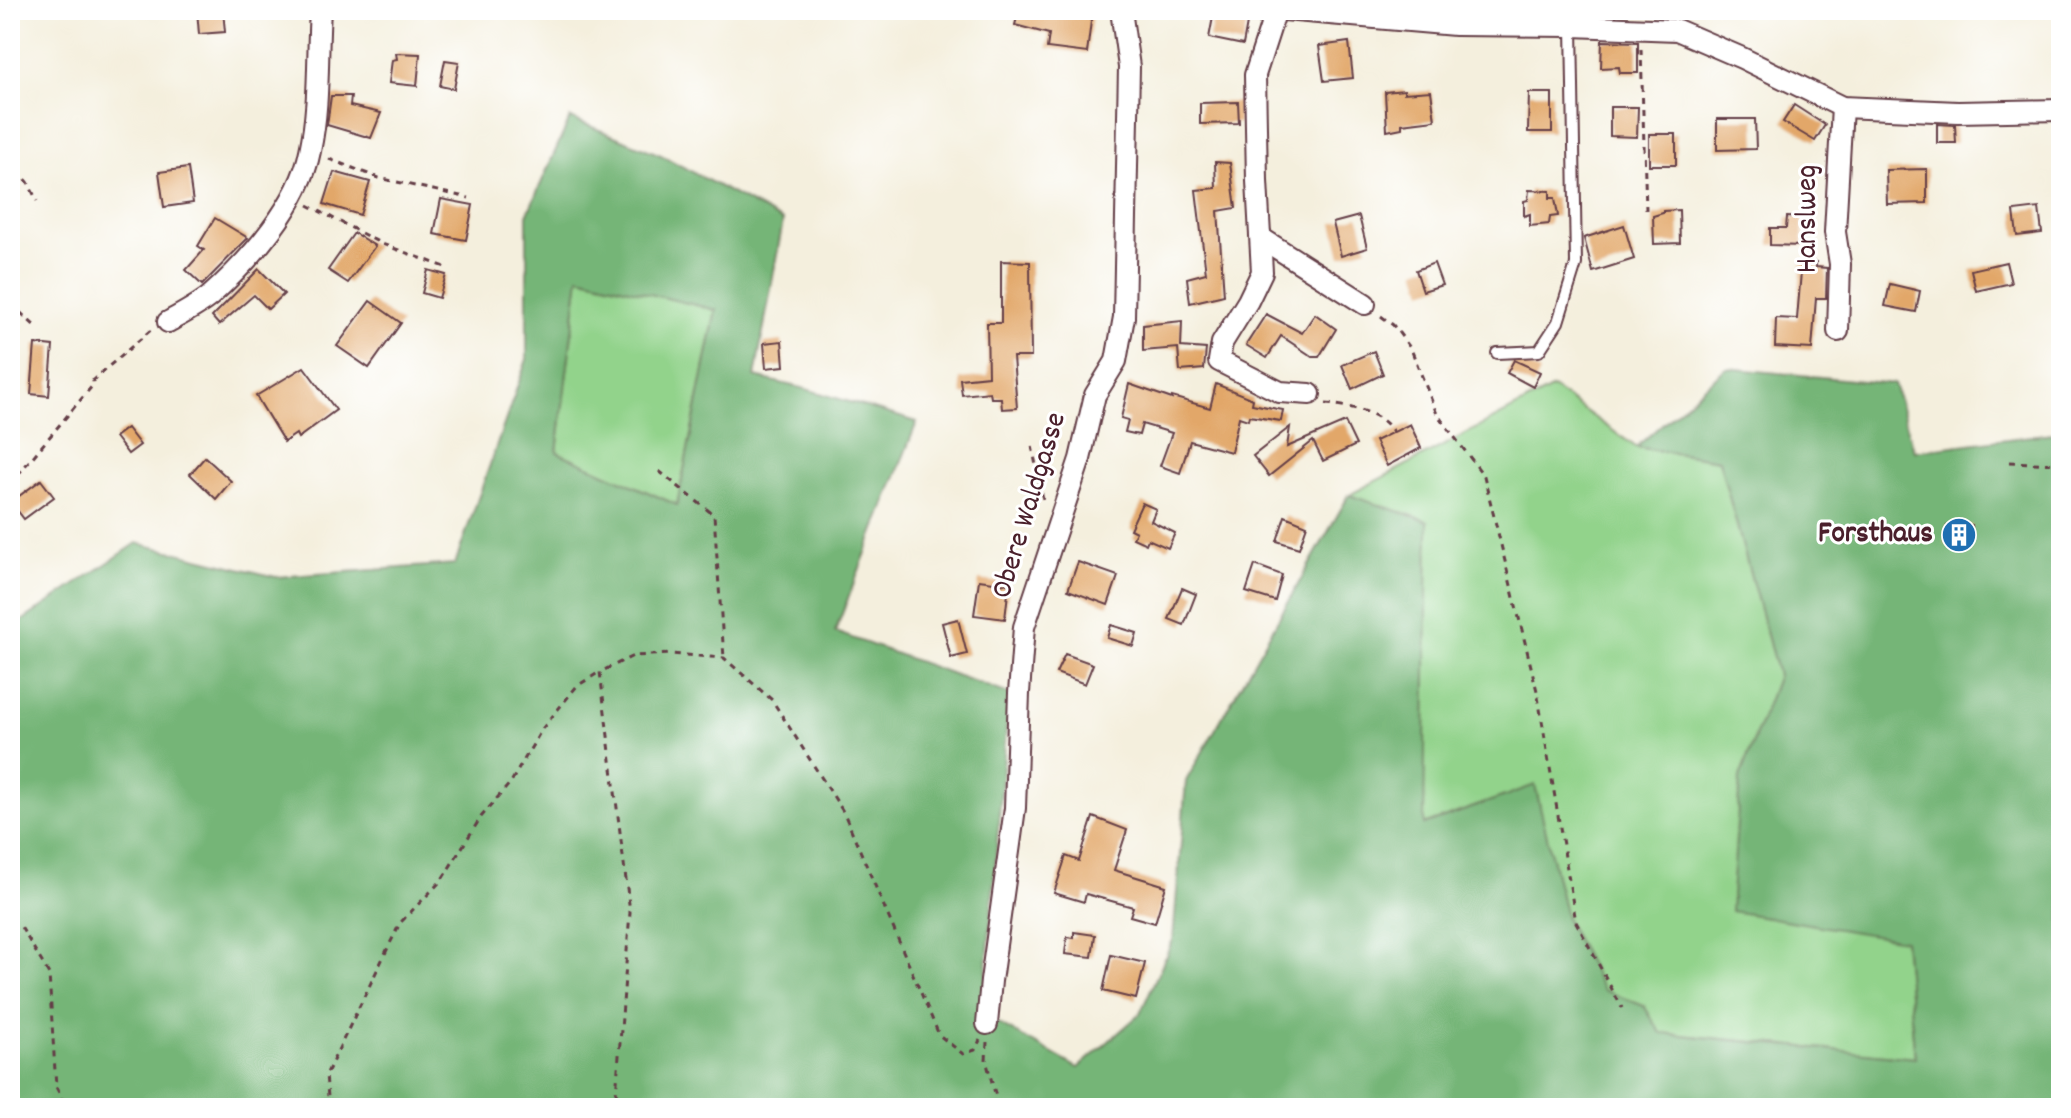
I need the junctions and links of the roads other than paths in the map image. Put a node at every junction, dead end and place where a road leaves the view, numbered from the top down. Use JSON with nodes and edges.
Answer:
{"nodes":[{"id":1,"x":320,"y":10,"type":"edge"},
{"id":2,"x":1121,"y":10,"type":"edge"},
{"id":3,"x":1276,"y":10,"type":"edge"},
{"id":4,"x":1284,"y":10,"type":"edge"},
{"id":5,"x":1572,"y":26,"type":"junction"},
{"id":6,"x":1842,"y":107,"type":"junction"},
{"id":7,"x":2061,"y":110,"type":"edge"},
{"id":8,"x":1261,"y":238,"type":"junction"},
{"id":9,"x":1365,"y":304,"type":"road end"},
{"id":10,"x":163,"y":323,"type":"road end"},
{"id":11,"x":1838,"y":331,"type":"dead end"},
{"id":12,"x":1497,"y":353,"type":"dead end"},
{"id":13,"x":1310,"y":394,"type":"road end"},
{"id":14,"x":987,"y":1024,"type":"road end"}],
"edges":[{"from":1,"to":10,"type":"street"},
{"from":2,"to":14,"type":"street","name":"Obere Waldgasse"},
{"from":3,"to":8,"type":"street"},
{"from":4,"to":5,"type":"street"},
{"from":5,"to":6,"type":"street"},
{"from":5,"to":12,"type":"lane"},
{"from":6,"to":7,"type":"street"},
{"from":6,"to":11,"type":"street","name":"Hanslweg"},
{"from":8,"to":9,"type":"street"},
{"from":8,"to":13,"type":"street"}]}
